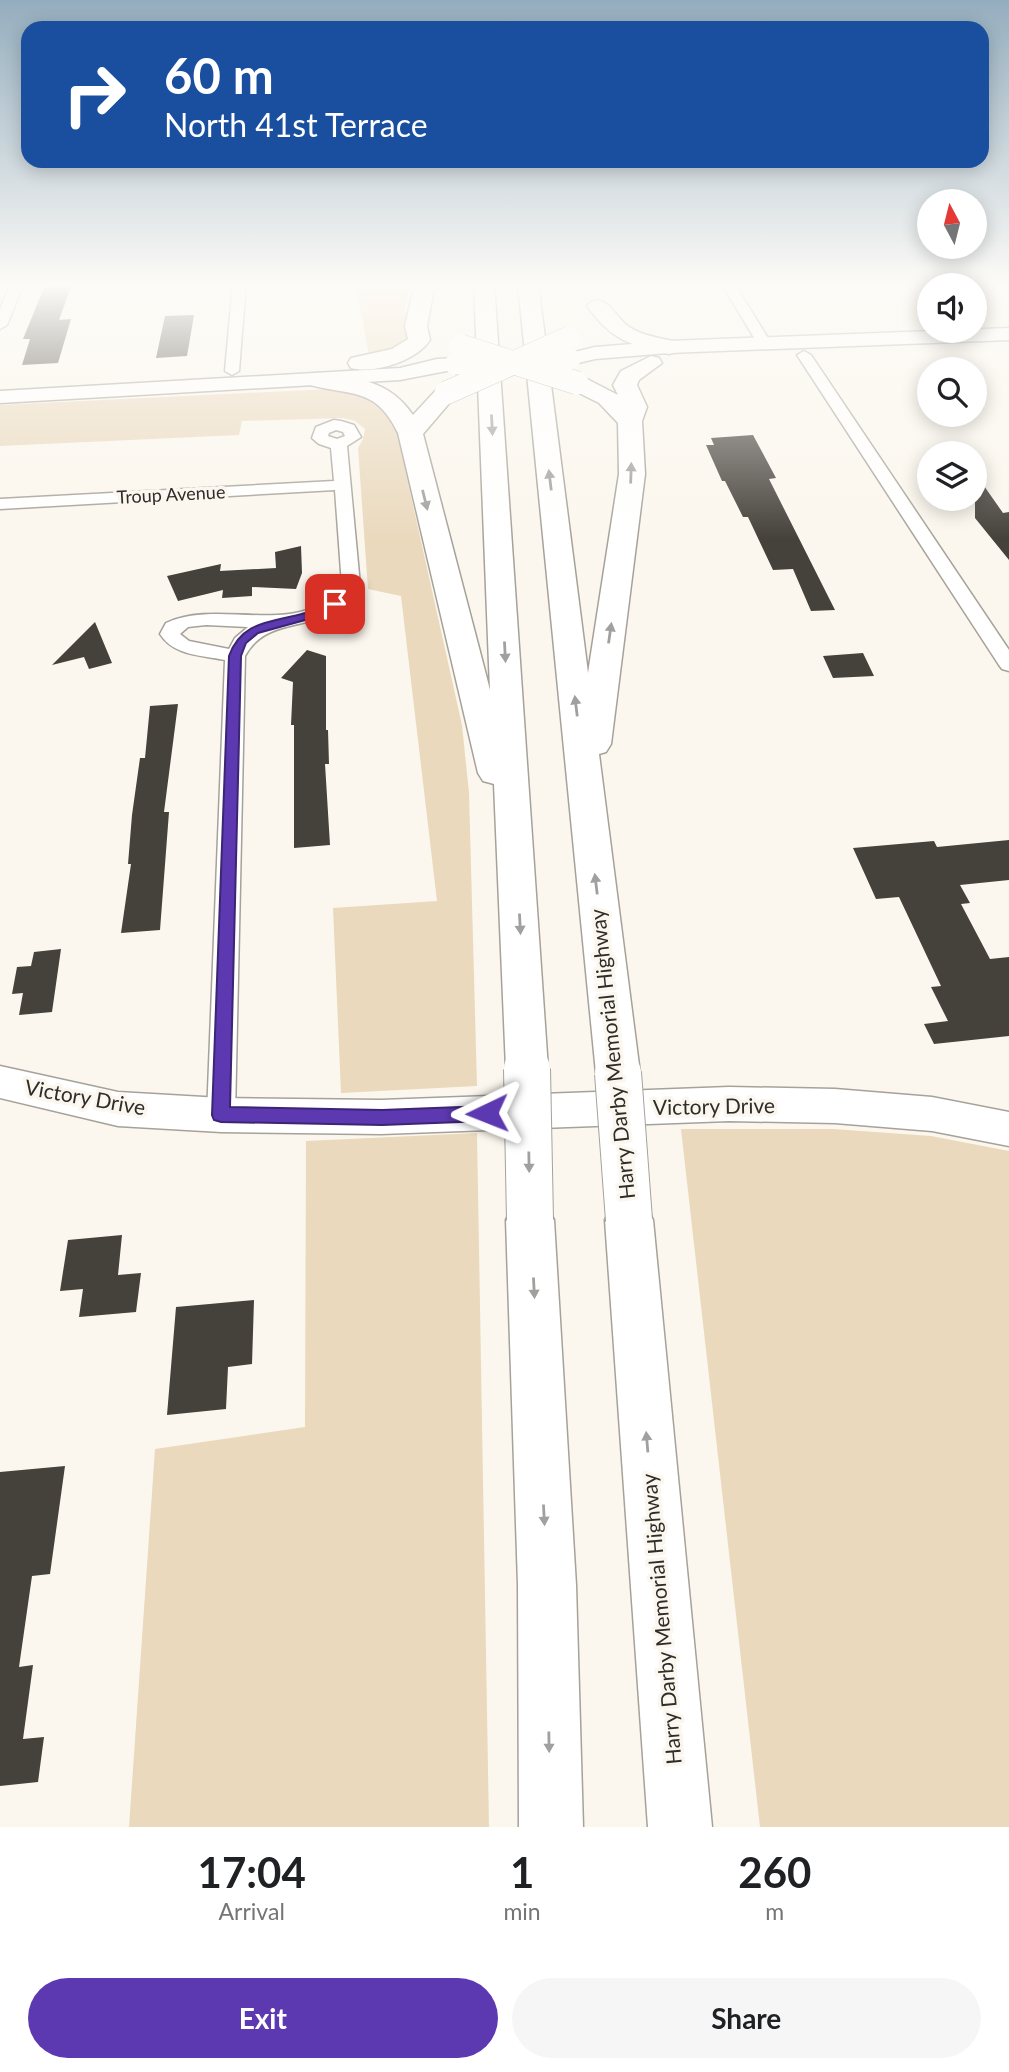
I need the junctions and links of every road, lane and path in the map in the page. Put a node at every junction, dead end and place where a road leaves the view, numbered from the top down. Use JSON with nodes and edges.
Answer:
{"nodes":[{"id":1,"x":275,"y":368,"type":"edge"},
{"id":2,"x":418,"y":368,"type":"edge"},
{"id":3,"x":489,"y":368,"type":"edge"},
{"id":4,"x":499,"y":368,"type":"edge"},
{"id":5,"x":531,"y":368,"type":"edge"},
{"id":6,"x":538,"y":368,"type":"edge"},
{"id":7,"x":642,"y":368,"type":"edge"},
{"id":8,"x":813,"y":368,"type":"edge"},
{"id":9,"x":232,"y":371,"type":"joint"},
{"id":10,"x":318,"y":380,"type":"junction"},
{"id":11,"x":0,"y":382,"type":"edge"},
{"id":12,"x":0,"y":397,"type":"edge"},
{"id":13,"x":630,"y":421,"type":"junction"},
{"id":14,"x":410,"y":433,"type":"junction"},
{"id":15,"x":339,"y":444,"type":"dead end"},
{"id":16,"x":343,"y":485,"type":"junction"},
{"id":17,"x":0,"y":505,"type":"edge"},
{"id":18,"x":273,"y":623,"type":"junction"},
{"id":19,"x":235,"y":656,"type":"junction"},
{"id":20,"x":1009,"y":665,"type":"edge"},
{"id":21,"x":586,"y":798,"type":"junction"},
{"id":22,"x":516,"y":856,"type":"junction"},
{"id":23,"x":2,"y":1086,"type":"edge"},
{"id":24,"x":221,"y":1115,"type":"junction"},
{"id":25,"x":1009,"y":1129,"type":"edge"},
{"id":26,"x":551,"y":1827,"type":"edge"},
{"id":27,"x":680,"y":1827,"type":"edge"}],
"edges":[{"from":1,"to":9,"type":"main road"},
{"from":2,"to":10,"type":"main road"},
{"from":3,"to":22,"type":"highway","one_way":true},
{"from":4,"to":14,"type":"highway","bridge":true},
{"from":5,"to":13,"type":"highway","bridge":true},
{"from":21,"to":6,"type":"highway","name":"Harry Darby Memorial Highway","one_way":true},
{"from":7,"to":13,"type":"highway"},
{"from":8,"to":20,"type":"street"},
{"from":9,"to":11,"type":"main road"},
{"from":10,"to":12,"type":"main road"},
{"from":10,"to":14,"type":"highway"},
{"from":21,"to":13,"type":"highway","one_way":true},
{"from":14,"to":22,"type":"highway","one_way":true},
{"from":15,"to":16,"type":"street"},
{"from":16,"to":17,"type":"street","name":"Troup Avenue"},
{"from":16,"to":18,"type":"street"},
{"from":18,"to":19,"type":"street"},
{"from":18,"to":19,"type":"street"},
{"from":19,"to":24,"type":"street"},
{"from":27,"to":21,"type":"highway","name":"Harry Darby Memorial Highway","one_way":true,"bridge":true},
{"from":22,"to":26,"type":"highway","one_way":true,"bridge":true},
{"from":23,"to":24,"type":"main road","name":"Victory Drive"},
{"from":24,"to":25,"type":"main road","name":"Victory Drive"}]}
